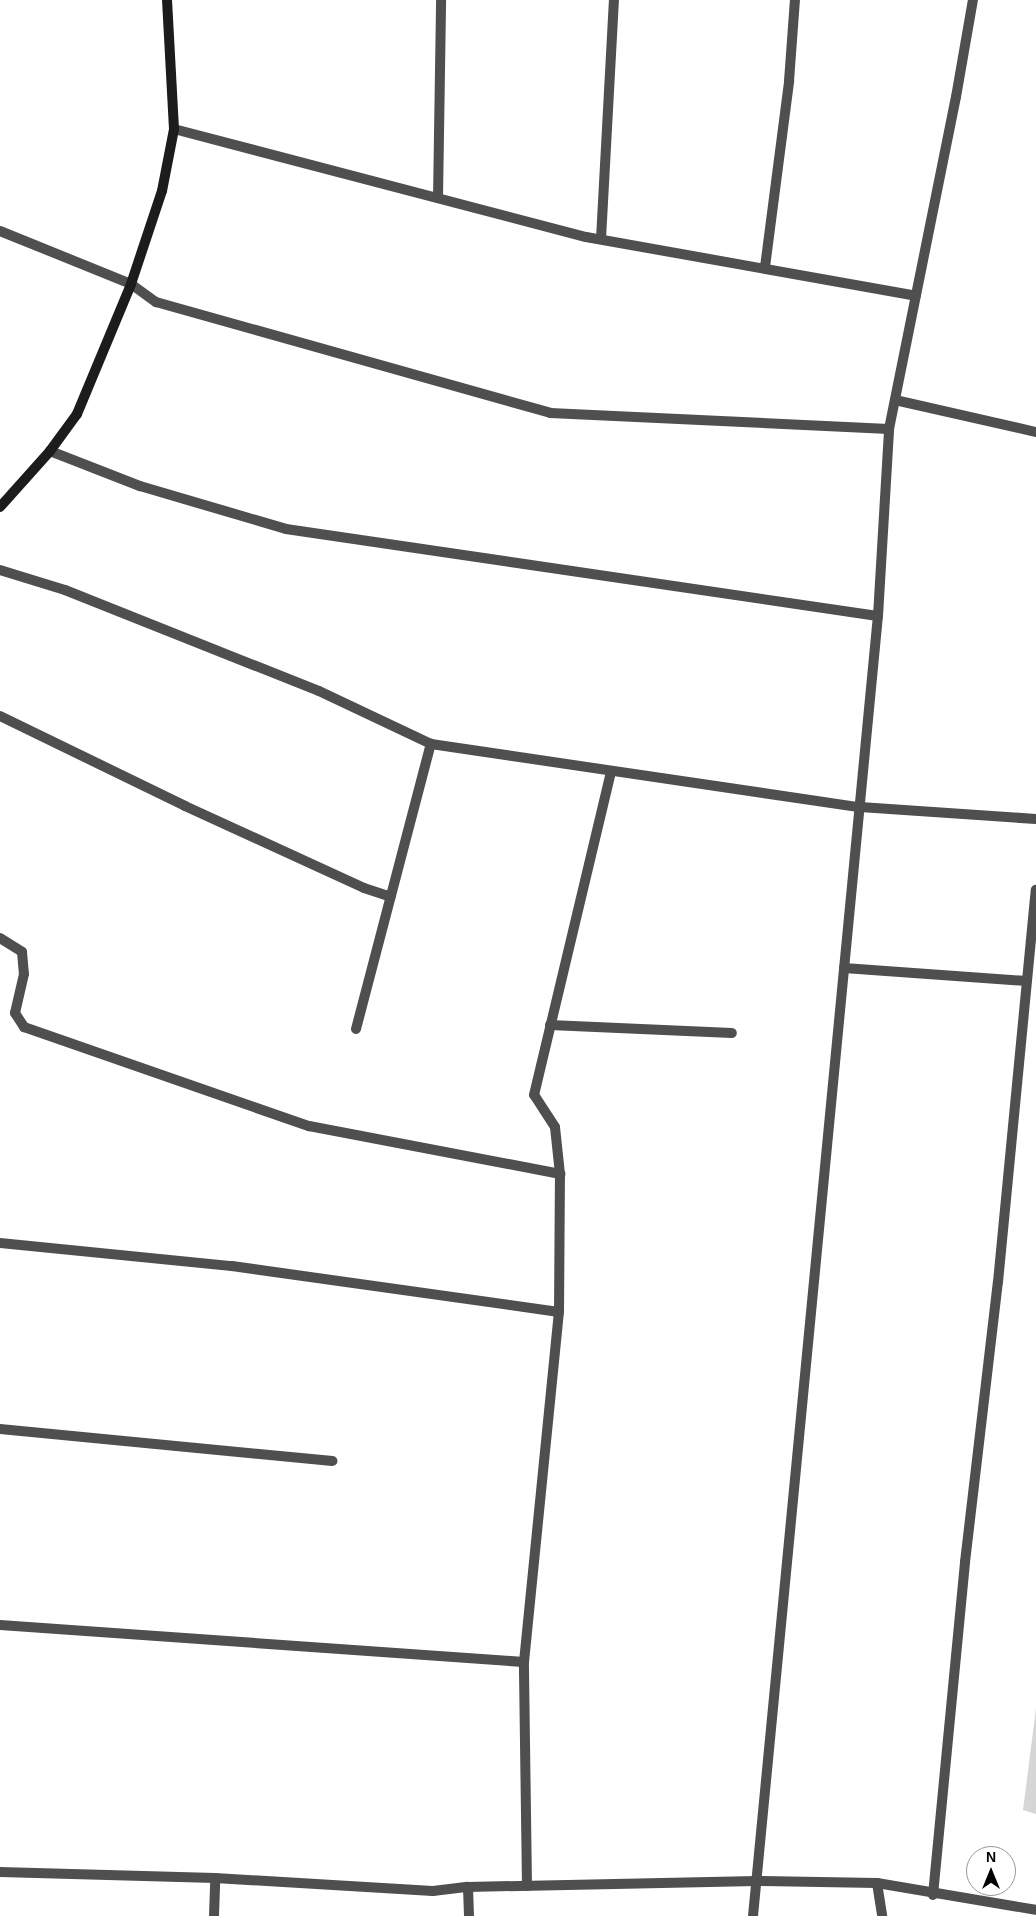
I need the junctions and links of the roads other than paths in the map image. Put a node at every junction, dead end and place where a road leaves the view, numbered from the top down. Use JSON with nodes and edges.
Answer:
{"nodes":[{"id":1,"x":167,"y":0,"type":"edge"},
{"id":2,"x":441,"y":0,"type":"edge"},
{"id":3,"x":614,"y":0,"type":"edge"},
{"id":4,"x":795,"y":0,"type":"edge"},
{"id":5,"x":972,"y":0,"type":"edge"},
{"id":6,"x":174,"y":129,"type":"junction"},
{"id":7,"x":438,"y":198,"type":"junction"},
{"id":8,"x":0,"y":231,"type":"edge"},
{"id":9,"x":601,"y":239,"type":"junction"},
{"id":10,"x":765,"y":267,"type":"junction"},
{"id":11,"x":131,"y":284,"type":"junction"},
{"id":12,"x":916,"y":296,"type":"junction"},
{"id":13,"x":895,"y":400,"type":"junction"},
{"id":14,"x":889,"y":429,"type":"junction"},
{"id":15,"x":1036,"y":432,"type":"edge"},
{"id":16,"x":50,"y":451,"type":"junction"},
{"id":17,"x":0,"y":507,"type":"edge"},
{"id":18,"x":0,"y":570,"type":"edge"},
{"id":19,"x":878,"y":616,"type":"junction"},
{"id":20,"x":0,"y":716,"type":"edge"},
{"id":21,"x":431,"y":744,"type":"junction"},
{"id":22,"x":610,"y":772,"type":"junction"},
{"id":23,"x":860,"y":808,"type":"junction"},
{"id":24,"x":1036,"y":819,"type":"edge"},
{"id":25,"x":1036,"y":890,"type":"edge"},
{"id":26,"x":391,"y":897,"type":"junction"},
{"id":27,"x":0,"y":938,"type":"edge"},
{"id":28,"x":844,"y":968,"type":"junction"},
{"id":29,"x":1027,"y":981,"type":"junction"},
{"id":30,"x":550,"y":1025,"type":"junction"},
{"id":31,"x":356,"y":1029,"type":"dead end"},
{"id":32,"x":732,"y":1033,"type":"dead end"},
{"id":33,"x":560,"y":1174,"type":"junction"},
{"id":34,"x":0,"y":1243,"type":"edge"},
{"id":35,"x":559,"y":1312,"type":"junction"},
{"id":36,"x":0,"y":1429,"type":"edge"},
{"id":37,"x":332,"y":1461,"type":"dead end"},
{"id":38,"x":0,"y":1625,"type":"edge"},
{"id":39,"x":524,"y":1662,"type":"junction"},
{"id":40,"x":0,"y":1872,"type":"edge"},
{"id":41,"x":214,"y":1878,"type":"junction"},
{"id":42,"x":758,"y":1881,"type":"junction"},
{"id":43,"x":877,"y":1883,"type":"junction"},
{"id":44,"x":527,"y":1886,"type":"junction"},
{"id":45,"x":468,"y":1887,"type":"junction"},
{"id":46,"x":933,"y":1895,"type":"junction"},
{"id":47,"x":1036,"y":1910,"type":"edge"},
{"id":48,"x":214,"y":1916,"type":"edge"},
{"id":49,"x":470,"y":1916,"type":"edge"},
{"id":50,"x":753,"y":1916,"type":"edge"},
{"id":51,"x":882,"y":1916,"type":"edge"}],
"edges":[{"from":1,"to":6,"type":"street"},
{"from":2,"to":7,"type":"street"},
{"from":3,"to":9,"type":"street"},
{"from":4,"to":10,"type":"street"},
{"from":5,"to":12,"type":"street"},
{"from":6,"to":7,"type":"street"},
{"from":6,"to":11,"type":"street"},
{"from":7,"to":9,"type":"street"},
{"from":8,"to":11,"type":"street"},
{"from":9,"to":10,"type":"street"},
{"from":10,"to":12,"type":"street"},
{"from":11,"to":14,"type":"street"},
{"from":11,"to":16,"type":"street"},
{"from":12,"to":13,"type":"street"},
{"from":13,"to":14,"type":"street"},
{"from":13,"to":15,"type":"street"},
{"from":14,"to":19,"type":"street"},
{"from":16,"to":17,"type":"street"},
{"from":16,"to":19,"type":"street"},
{"from":18,"to":21,"type":"street"},
{"from":19,"to":23,"type":"street"},
{"from":20,"to":26,"type":"street"},
{"from":21,"to":22,"type":"street"},
{"from":21,"to":26,"type":"street"},
{"from":22,"to":23,"type":"street"},
{"from":22,"to":30,"type":"street"},
{"from":23,"to":24,"type":"street"},
{"from":23,"to":28,"type":"street"},
{"from":25,"to":29,"type":"street"},
{"from":26,"to":31,"type":"street"},
{"from":27,"to":33,"type":"street"},
{"from":28,"to":29,"type":"street"},
{"from":28,"to":42,"type":"street"},
{"from":29,"to":46,"type":"street"},
{"from":30,"to":32,"type":"street"},
{"from":30,"to":33,"type":"street"},
{"from":33,"to":35,"type":"street"},
{"from":34,"to":35,"type":"street"},
{"from":35,"to":39,"type":"street"},
{"from":36,"to":37,"type":"street"},
{"from":38,"to":39,"type":"street"},
{"from":39,"to":44,"type":"street"},
{"from":40,"to":41,"type":"street"},
{"from":41,"to":45,"type":"street"},
{"from":41,"to":48,"type":"street"},
{"from":42,"to":43,"type":"street"},
{"from":42,"to":44,"type":"street"},
{"from":42,"to":50,"type":"street"},
{"from":43,"to":46,"type":"street"},
{"from":43,"to":51,"type":"street"},
{"from":44,"to":45,"type":"street"},
{"from":45,"to":49,"type":"street"},
{"from":46,"to":47,"type":"street"}]}
